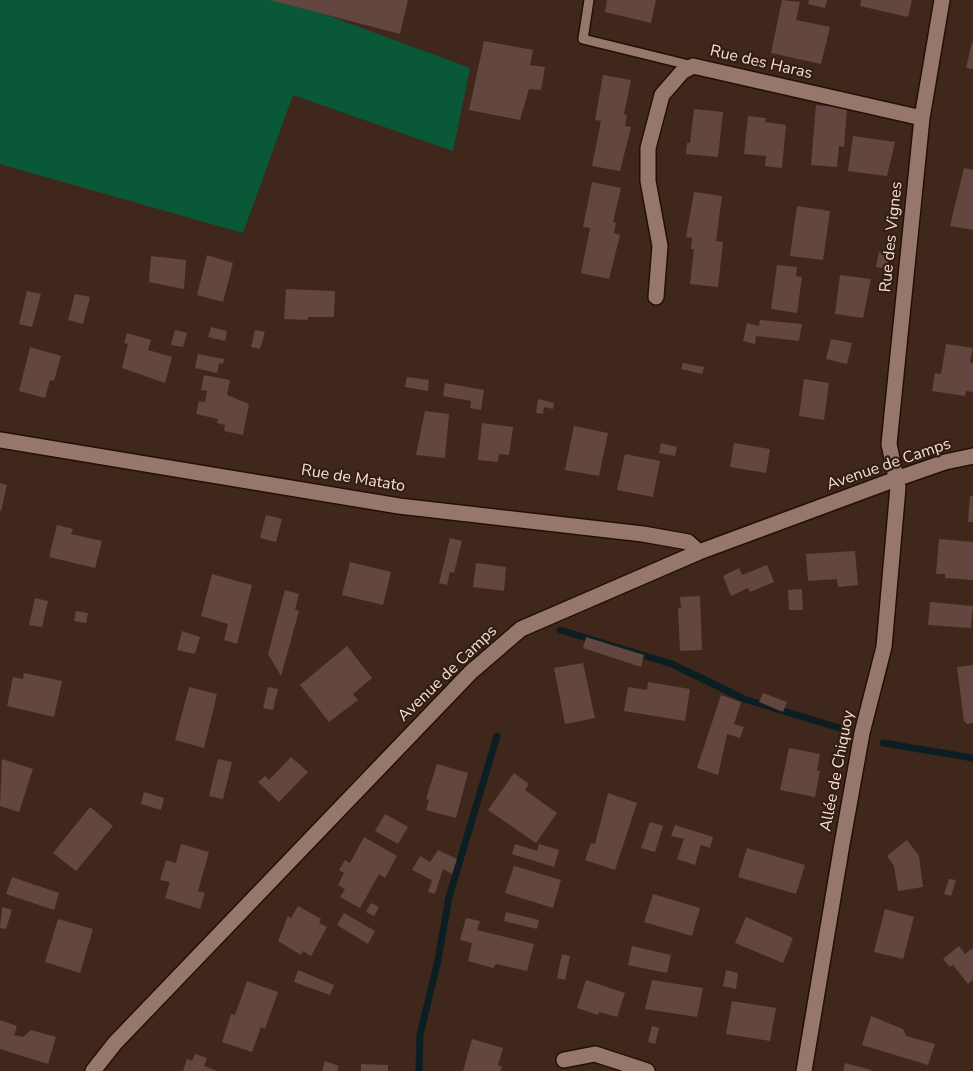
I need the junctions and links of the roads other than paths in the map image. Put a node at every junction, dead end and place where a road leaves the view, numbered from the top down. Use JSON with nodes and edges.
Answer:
{"nodes":[{"id":1,"x":589,"y":0,"type":"edge"},
{"id":2,"x":942,"y":0,"type":"edge"},
{"id":3,"x":693,"y":66,"type":"junction"},
{"id":4,"x":922,"y":118,"type":"junction"},
{"id":5,"x":656,"y":297,"type":"dead end"},
{"id":6,"x":0,"y":440,"type":"edge"},
{"id":7,"x":973,"y":456,"type":"edge"},
{"id":8,"x":896,"y":479,"type":"junction"},
{"id":9,"x":699,"y":552,"type":"junction"},
{"id":10,"x":564,"y":1060,"type":"dead end"},
{"id":11,"x":93,"y":1071,"type":"edge"},
{"id":12,"x":647,"y":1071,"type":"edge"},
{"id":13,"x":804,"y":1071,"type":"edge"}],
"edges":[{"from":1,"to":3,"type":"lane"},
{"from":2,"to":4,"type":"street","name":"Rue des Vignes"},
{"from":3,"to":4,"type":"street","name":"Rue des Haras"},
{"from":3,"to":5,"type":"street","name":"Rue des Haras"},
{"from":4,"to":8,"type":"street","name":"Rue des Vignes"},
{"from":6,"to":9,"type":"street","name":"Rue de Matato"},
{"from":7,"to":8,"type":"street","name":"Avenue de Camps"},
{"from":8,"to":9,"type":"street","name":"Avenue de Camps"},
{"from":8,"to":13,"type":"street","name":"Allée de Chiquoy"},
{"from":9,"to":11,"type":"street","name":"Avenue de Camps"},
{"from":10,"to":12,"type":"street"}]}
